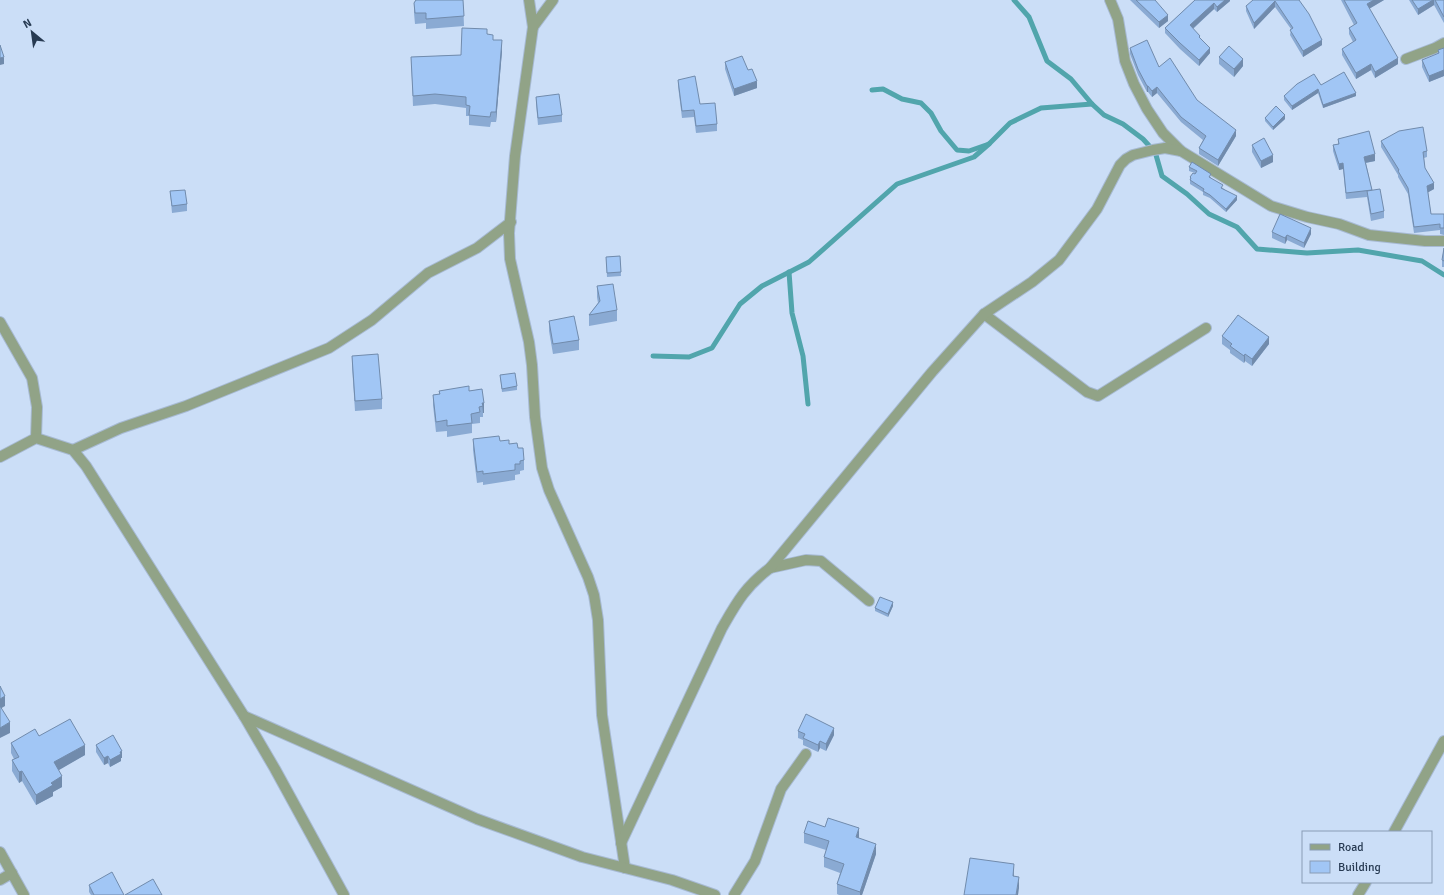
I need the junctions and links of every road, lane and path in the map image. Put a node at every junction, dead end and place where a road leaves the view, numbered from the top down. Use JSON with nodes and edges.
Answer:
{"nodes":[{"id":1,"x":529,"y":0,"type":"edge"},
{"id":2,"x":553,"y":0,"type":"edge"},
{"id":3,"x":1110,"y":0,"type":"edge"},
{"id":4,"x":533,"y":27,"type":"junction"},
{"id":5,"x":1444,"y":43,"type":"edge"},
{"id":6,"x":1406,"y":59,"type":"dead end"},
{"id":7,"x":1181,"y":151,"type":"junction"},
{"id":8,"x":511,"y":222,"type":"junction"},
{"id":9,"x":1444,"y":241,"type":"edge"},
{"id":10,"x":984,"y":314,"type":"junction"},
{"id":11,"x":0,"y":322,"type":"edge"},
{"id":12,"x":1206,"y":328,"type":"dead end"},
{"id":13,"x":36,"y":438,"type":"junction"},
{"id":14,"x":73,"y":450,"type":"junction"},
{"id":15,"x":0,"y":457,"type":"edge"},
{"id":16,"x":770,"y":568,"type":"junction"},
{"id":17,"x":868,"y":601,"type":"dead end"},
{"id":18,"x":244,"y":716,"type":"junction"},
{"id":19,"x":1444,"y":741,"type":"edge"},
{"id":20,"x":806,"y":754,"type":"dead end"},
{"id":21,"x":1395,"y":831,"type":"edge"},
{"id":22,"x":621,"y":843,"type":"junction"},
{"id":23,"x":0,"y":852,"type":"edge"},
{"id":24,"x":625,"y":868,"type":"junction"},
{"id":25,"x":12,"y":873,"type":"junction"},
{"id":26,"x":0,"y":880,"type":"edge"},
{"id":27,"x":1365,"y":883,"type":"edge"},
{"id":28,"x":24,"y":895,"type":"edge"},
{"id":29,"x":344,"y":895,"type":"edge"},
{"id":30,"x":715,"y":895,"type":"edge"},
{"id":31,"x":734,"y":895,"type":"edge"},
{"id":32,"x":1358,"y":895,"type":"edge"}],
"edges":[{"from":1,"to":4,"type":"street"},
{"from":2,"to":4,"type":"street"},
{"from":3,"to":7,"type":"street"},
{"from":4,"to":8,"type":"street"},
{"from":5,"to":6,"type":"street"},
{"from":7,"to":9,"type":"street"},
{"from":7,"to":10,"type":"street"},
{"from":8,"to":14,"type":"street"},
{"from":8,"to":22,"type":"street"},
{"from":10,"to":12,"type":"street"},
{"from":10,"to":16,"type":"street"},
{"from":11,"to":13,"type":"street"},
{"from":13,"to":14,"type":"street"},
{"from":13,"to":15,"type":"street"},
{"from":14,"to":18,"type":"street"},
{"from":16,"to":17,"type":"street"},
{"from":16,"to":22,"type":"street"},
{"from":18,"to":24,"type":"street"},
{"from":18,"to":29,"type":"street"},
{"from":19,"to":21,"type":"street"},
{"from":20,"to":31,"type":"street"},
{"from":22,"to":24,"type":"street"},
{"from":23,"to":25,"type":"street"},
{"from":24,"to":30,"type":"street"},
{"from":25,"to":26,"type":"street"},
{"from":25,"to":28,"type":"street"},
{"from":27,"to":32,"type":"street"}]}
